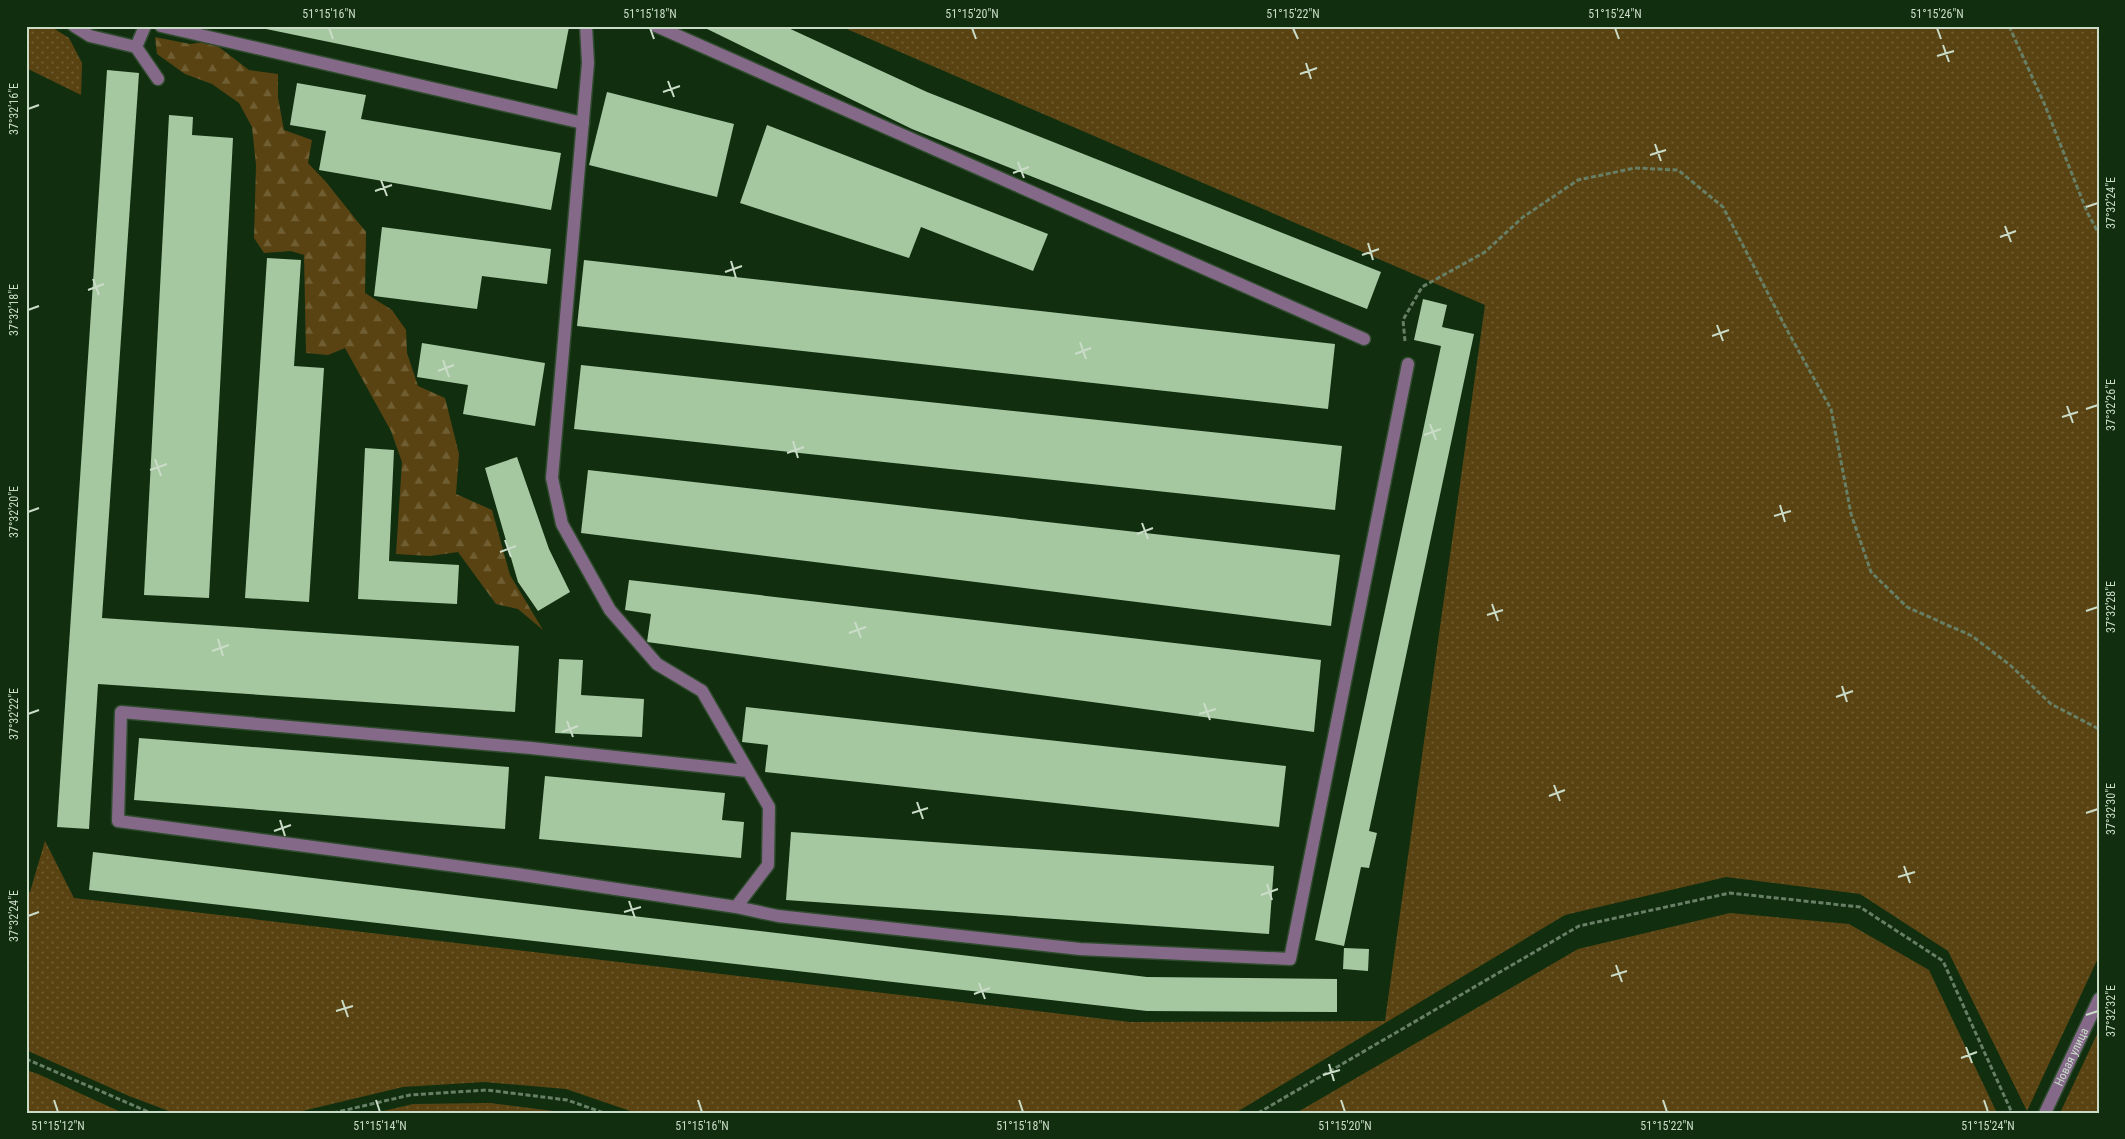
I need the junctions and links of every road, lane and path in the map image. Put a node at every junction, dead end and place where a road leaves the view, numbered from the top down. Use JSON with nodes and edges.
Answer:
{"nodes":[{"id":1,"x":74,"y":26,"type":"edge"},
{"id":2,"x":145,"y":26,"type":"edge"},
{"id":3,"x":161,"y":26,"type":"edge"},
{"id":4,"x":586,"y":26,"type":"edge"},
{"id":5,"x":656,"y":26,"type":"edge"},
{"id":6,"x":2009,"y":26,"type":"edge"},
{"id":7,"x":136,"y":47,"type":"junction"},
{"id":8,"x":158,"y":79,"type":"dead end"},
{"id":9,"x":583,"y":123,"type":"junction"},
{"id":10,"x":2099,"y":234,"type":"edge"},
{"id":11,"x":1364,"y":339,"type":"dead end"},
{"id":12,"x":1408,"y":364,"type":"joint"},
{"id":13,"x":2099,"y":729,"type":"edge"},
{"id":14,"x":748,"y":771,"type":"junction"},
{"id":15,"x":736,"y":907,"type":"junction"},
{"id":16,"x":2099,"y":999,"type":"edge"},
{"id":17,"x":26,"y":1059,"type":"edge"},
{"id":18,"x":151,"y":1113,"type":"edge"},
{"id":19,"x":333,"y":1113,"type":"edge"},
{"id":20,"x":604,"y":1113,"type":"edge"},
{"id":21,"x":1258,"y":1113,"type":"edge"},
{"id":22,"x":2012,"y":1113,"type":"edge"},
{"id":23,"x":2045,"y":1113,"type":"edge"}],
"edges":[{"from":1,"to":7,"type":"street"},
{"from":2,"to":7,"type":"street"},
{"from":3,"to":9,"type":"street"},
{"from":4,"to":9,"type":"street"},
{"from":5,"to":11,"type":"street"},
{"from":6,"to":10,"type":"path"},
{"from":7,"to":8,"type":"street"},
{"from":9,"to":14,"type":"street"},
{"from":12,"to":13,"type":"path"},
{"from":12,"to":15,"type":"street"},
{"from":14,"to":15,"type":"street"},
{"from":14,"to":15,"type":"street"},
{"from":16,"to":23,"type":"street","name":"Новая улица"},
{"from":17,"to":18,"type":"path"},
{"from":19,"to":20,"type":"path"},
{"from":21,"to":22,"type":"path"}]}
